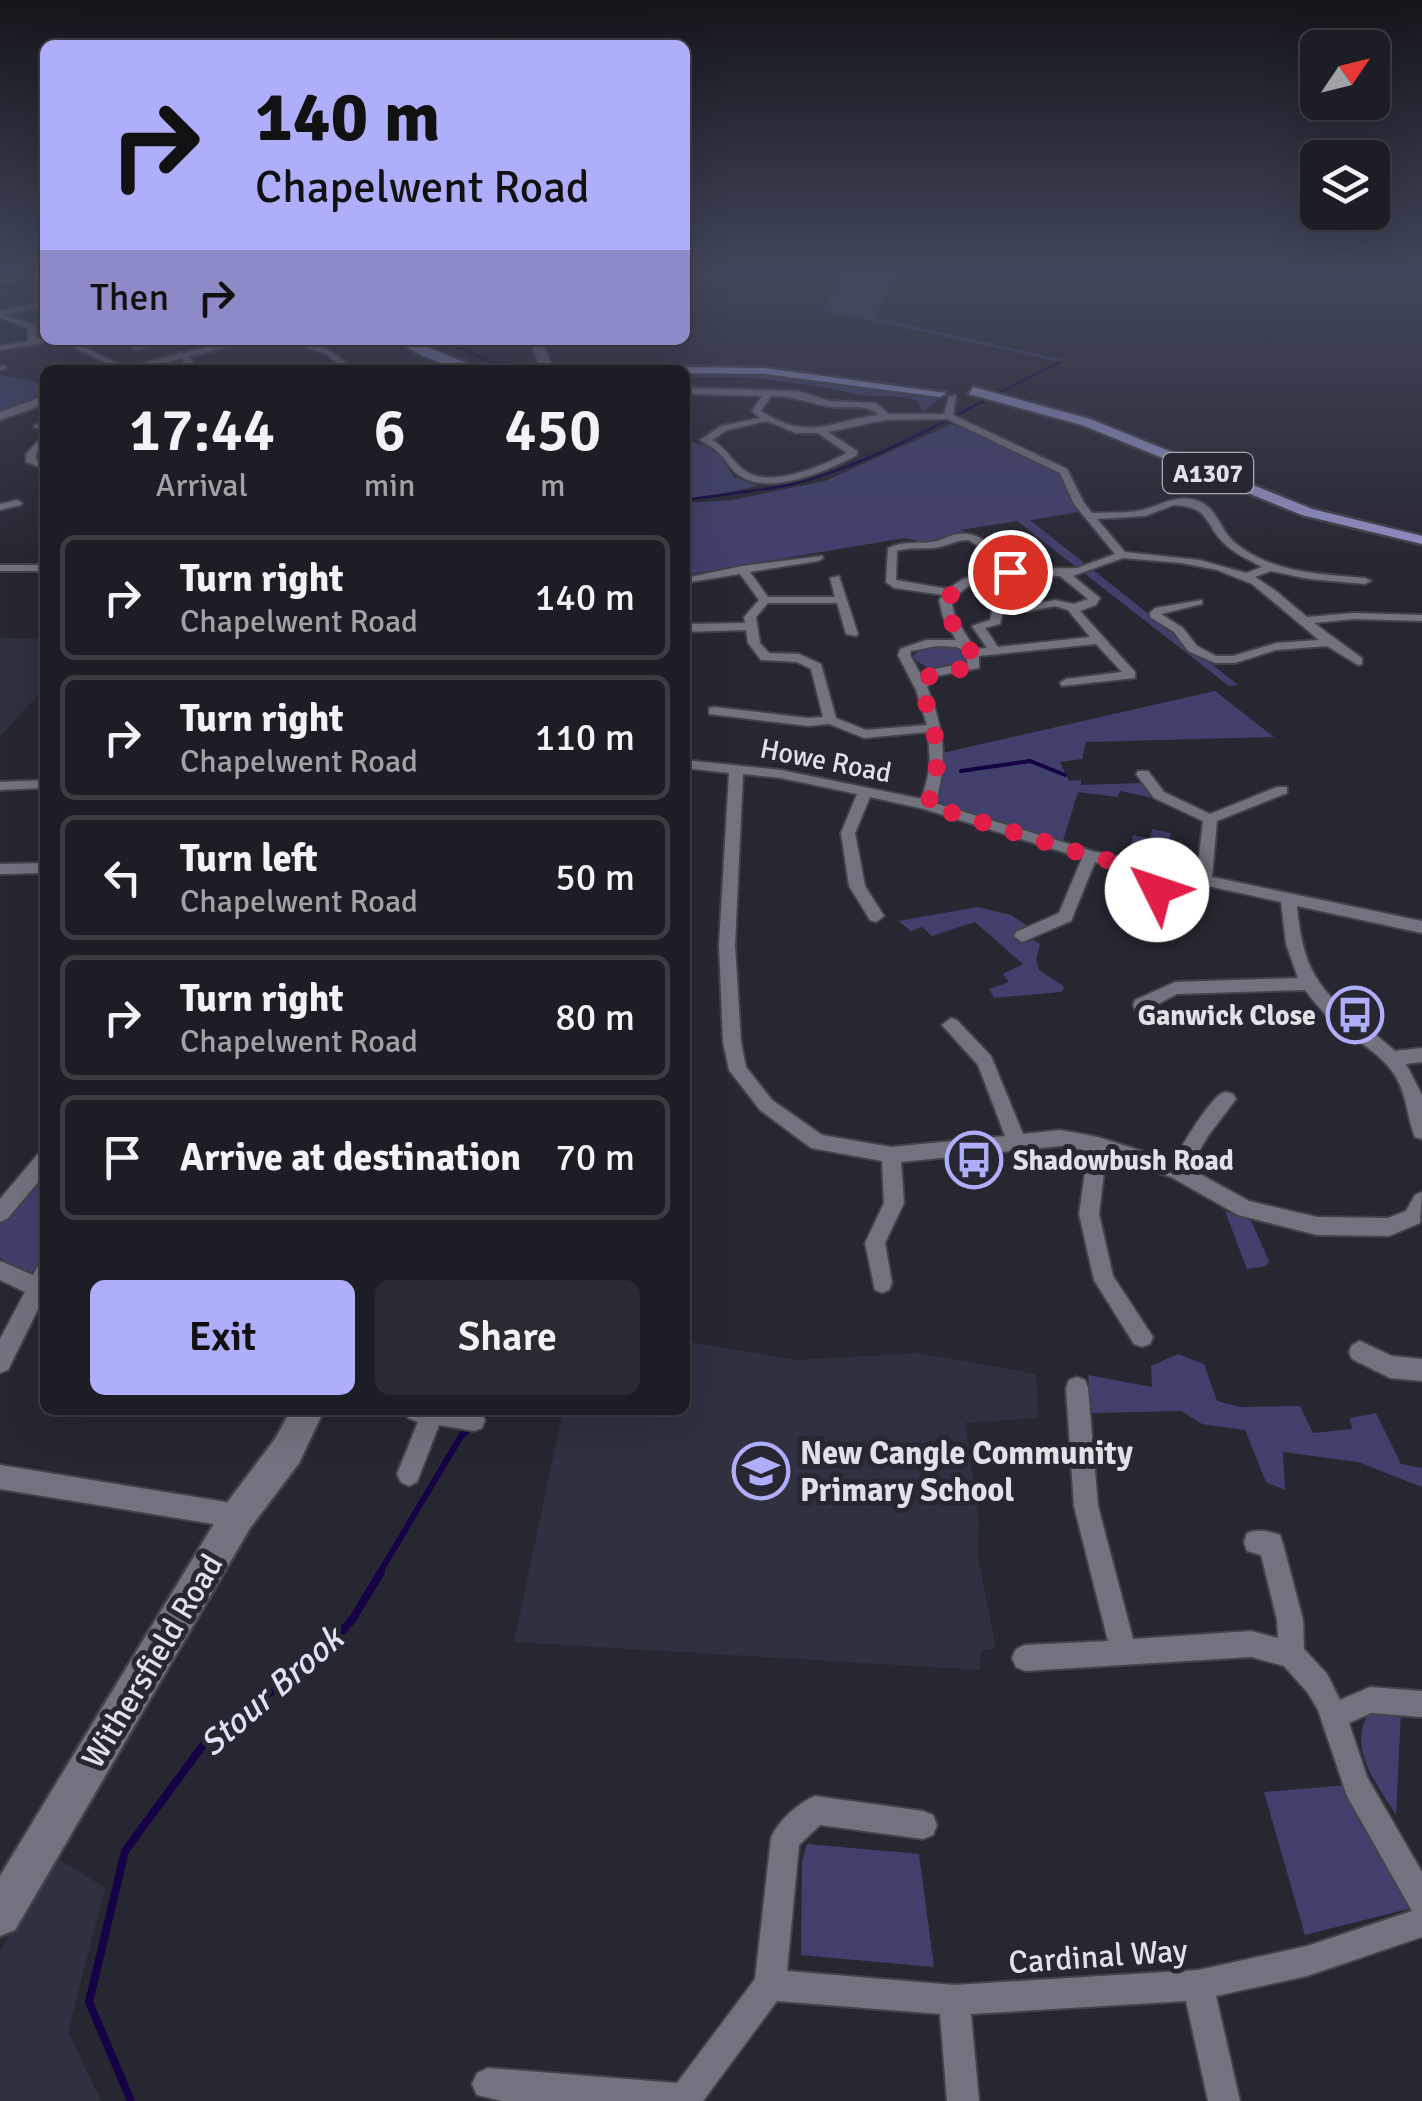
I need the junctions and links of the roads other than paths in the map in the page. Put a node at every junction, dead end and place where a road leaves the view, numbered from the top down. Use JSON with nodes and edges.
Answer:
{"nodes":[{"id":1,"x":765,"y":371,"type":"edge"},
{"id":2,"x":690,"y":391,"type":"edge"},
{"id":3,"x":769,"y":392,"type":"junction"},
{"id":4,"x":944,"y":392,"type":"junction"},
{"id":5,"x":40,"y":402,"type":"edge"},
{"id":6,"x":887,"y":416,"type":"junction"},
{"id":7,"x":2,"y":418,"type":"edge"},
{"id":8,"x":951,"y":418,"type":"junction"},
{"id":9,"x":766,"y":419,"type":"junction"},
{"id":10,"x":822,"y":432,"type":"junction"},
{"id":11,"x":40,"y":444,"type":"dead end"},
{"id":12,"x":40,"y":465,"type":"edge"},
{"id":13,"x":18,"y":503,"type":"dead end"},
{"id":14,"x":0,"y":507,"type":"edge"},
{"id":15,"x":1090,"y":516,"type":"junction"},
{"id":16,"x":1422,"y":540,"type":"edge"},
{"id":17,"x":1122,"y":555,"type":"junction"},
{"id":18,"x":818,"y":558,"type":"dead end"},
{"id":19,"x":1270,"y":567,"type":"junction"},
{"id":20,"x":0,"y":568,"type":"edge"},
{"id":21,"x":40,"y":568,"type":"edge"},
{"id":22,"x":742,"y":569,"type":"junction"},
{"id":23,"x":1010,"y":572,"type":"junction"},
{"id":24,"x":1064,"y":573,"type":"junction"},
{"id":25,"x":1247,"y":577,"type":"junction"},
{"id":26,"x":835,"y":578,"type":"dead end"},
{"id":27,"x":690,"y":579,"type":"dead end"},
{"id":28,"x":1366,"y":581,"type":"dead end"},
{"id":29,"x":950,"y":593,"type":"junction"},
{"id":30,"x":765,"y":600,"type":"junction"},
{"id":31,"x":841,"y":600,"type":"junction"},
{"id":32,"x":1198,"y":602,"type":"dead end"},
{"id":33,"x":1074,"y":608,"type":"junction"},
{"id":34,"x":1422,"y":618,"type":"edge"},
{"id":35,"x":1302,"y":621,"type":"junction"},
{"id":36,"x":750,"y":626,"type":"junction"},
{"id":37,"x":690,"y":628,"type":"edge"},
{"id":38,"x":852,"y":634,"type":"dead end"},
{"id":39,"x":1099,"y":640,"type":"junction"},
{"id":40,"x":1325,"y":643,"type":"junction"},
{"id":41,"x":969,"y":649,"type":"junction"},
{"id":42,"x":995,"y":651,"type":"junction"},
{"id":43,"x":1358,"y":661,"type":"dead end"},
{"id":44,"x":914,"y":671,"type":"junction"},
{"id":45,"x":932,"y":673,"type":"junction"},
{"id":46,"x":1066,"y":683,"type":"dead end"},
{"id":47,"x":920,"y":687,"type":"junction"},
{"id":48,"x":714,"y":711,"type":"dead end"},
{"id":49,"x":830,"y":720,"type":"junction"},
{"id":50,"x":935,"y":728,"type":"junction"},
{"id":51,"x":690,"y":764,"type":"edge"},
{"id":52,"x":736,"y":768,"type":"junction"},
{"id":53,"x":1143,"y":774,"type":"dead end"},
{"id":54,"x":40,"y":784,"type":"edge"},
{"id":55,"x":0,"y":786,"type":"edge"},
{"id":56,"x":1282,"y":790,"type":"dead end"},
{"id":57,"x":865,"y":792,"type":"junction"},
{"id":58,"x":927,"y":805,"type":"junction"},
{"id":59,"x":1210,"y":818,"type":"junction"},
{"id":60,"x":1090,"y":856,"type":"junction"},
{"id":61,"x":40,"y":868,"type":"edge"},
{"id":62,"x":0,"y":869,"type":"edge"},
{"id":63,"x":1196,"y":880,"type":"junction"},
{"id":64,"x":1290,"y":902,"type":"junction"},
{"id":65,"x":876,"y":916,"type":"dead end"},
{"id":66,"x":1422,"y":927,"type":"edge"},
{"id":67,"x":1022,"y":936,"type":"dead end"},
{"id":68,"x":1310,"y":984,"type":"junction"},
{"id":69,"x":1141,"y":1005,"type":"dead end"},
{"id":70,"x":951,"y":1025,"type":"dead end"},
{"id":71,"x":1422,"y":1055,"type":"edge"},
{"id":72,"x":1394,"y":1058,"type":"junction"},
{"id":73,"x":1227,"y":1099,"type":"dead end"},
{"id":74,"x":1422,"y":1131,"type":"edge"},
{"id":75,"x":1016,"y":1140,"type":"junction"},
{"id":76,"x":1098,"y":1145,"type":"junction"},
{"id":77,"x":891,"y":1155,"type":"junction"},
{"id":78,"x":40,"y":1166,"type":"edge"},
{"id":79,"x":1177,"y":1172,"type":"junction"},
{"id":80,"x":0,"y":1213,"type":"edge"},
{"id":81,"x":1419,"y":1214,"type":"edge"},
{"id":82,"x":0,"y":1270,"type":"edge"},
{"id":83,"x":40,"y":1280,"type":"edge"},
{"id":84,"x":882,"y":1283,"type":"dead end"},
{"id":85,"x":40,"y":1285,"type":"edge"},
{"id":86,"x":1142,"y":1337,"type":"dead end"},
{"id":87,"x":1360,"y":1352,"type":"dead end"},
{"id":88,"x":0,"y":1362,"type":"edge"},
{"id":89,"x":1422,"y":1370,"type":"edge"},
{"id":90,"x":1077,"y":1388,"type":"dead end"},
{"id":91,"x":306,"y":1415,"type":"edge"},
{"id":92,"x":427,"y":1415,"type":"edge"},
{"id":93,"x":448,"y":1415,"type":"edge"},
{"id":94,"x":474,"y":1420,"type":"dead end"},
{"id":95,"x":409,"y":1474,"type":"dead end"},
{"id":96,"x":0,"y":1477,"type":"edge"},
{"id":97,"x":238,"y":1516,"type":"junction"},
{"id":98,"x":1256,"y":1542,"type":"dead end"},
{"id":99,"x":1124,"y":1652,"type":"junction"},
{"id":100,"x":1291,"y":1655,"type":"junction"},
{"id":101,"x":1025,"y":1658,"type":"dead end"},
{"id":102,"x":1422,"y":1704,"type":"edge"},
{"id":103,"x":1336,"y":1716,"type":"junction"},
{"id":104,"x":923,"y":1824,"type":"dead end"},
{"id":105,"x":1422,"y":1900,"type":"edge"},
{"id":106,"x":0,"y":1915,"type":"edge"},
{"id":107,"x":1422,"y":1922,"type":"edge"},
{"id":108,"x":1198,"y":1985,"type":"junction"},
{"id":109,"x":770,"y":1986,"type":"junction"},
{"id":110,"x":954,"y":2000,"type":"junction"},
{"id":111,"x":488,"y":2084,"type":"dead end"},
{"id":112,"x":684,"y":2100,"type":"edge"},
{"id":113,"x":963,"y":2101,"type":"edge"},
{"id":114,"x":1224,"y":2101,"type":"edge"}],
"edges":[{"from":1,"to":4,"type":"main road"},
{"from":2,"to":3,"type":"street"},
{"from":3,"to":6,"type":"street"},
{"from":3,"to":9,"type":"street"},
{"from":4,"to":8,"type":"street"},
{"from":4,"to":16,"type":"main road","number":"A1307"},
{"from":5,"to":7,"type":"street"},
{"from":6,"to":8,"type":"street"},
{"from":6,"to":10,"type":"street"},
{"from":8,"to":15,"type":"street"},
{"from":9,"to":10,"type":"street"},
{"from":9,"to":10,"type":"street"},
{"from":11,"to":12,"type":"street"},
{"from":13,"to":14,"type":"street"},
{"from":15,"to":17,"type":"street"},
{"from":15,"to":19,"type":"street"},
{"from":17,"to":24,"type":"street"},
{"from":17,"to":25,"type":"street"},
{"from":18,"to":22,"type":"street"},
{"from":19,"to":25,"type":"street"},
{"from":19,"to":28,"type":"street"},
{"from":20,"to":21,"type":"street"},
{"from":22,"to":27,"type":"street"},
{"from":22,"to":30,"type":"street"},
{"from":23,"to":24,"type":"street"},
{"from":23,"to":29,"type":"street"},
{"from":23,"to":29,"type":"street"},
{"from":24,"to":33,"type":"street"},
{"from":25,"to":35,"type":"street"},
{"from":26,"to":31,"type":"street"},
{"from":29,"to":41,"type":"street"},
{"from":30,"to":31,"type":"street"},
{"from":30,"to":36,"type":"street"},
{"from":31,"to":38,"type":"street"},
{"from":32,"to":40,"type":"street"},
{"from":33,"to":39,"type":"street"},
{"from":33,"to":42,"type":"street"},
{"from":34,"to":35,"type":"street"},
{"from":35,"to":40,"type":"street"},
{"from":36,"to":37,"type":"street"},
{"from":36,"to":49,"type":"street"},
{"from":39,"to":42,"type":"street"},
{"from":39,"to":46,"type":"street"},
{"from":40,"to":43,"type":"street"},
{"from":41,"to":42,"type":"street"},
{"from":41,"to":44,"type":"street"},
{"from":41,"to":45,"type":"street"},
{"from":44,"to":45,"type":"street"},
{"from":44,"to":47,"type":"street"},
{"from":45,"to":47,"type":"street"},
{"from":47,"to":50,"type":"street"},
{"from":48,"to":49,"type":"street"},
{"from":49,"to":50,"type":"street"},
{"from":50,"to":58,"type":"street"},
{"from":51,"to":52,"type":"street","name":"Howe Road"},
{"from":52,"to":57,"type":"street","name":"Howe Road"},
{"from":52,"to":77,"type":"street"},
{"from":53,"to":59,"type":"street"},
{"from":54,"to":55,"type":"street"},
{"from":56,"to":59,"type":"street"},
{"from":57,"to":58,"type":"street","name":"Howe Road"},
{"from":57,"to":65,"type":"street"},
{"from":58,"to":60,"type":"street","name":"Howe Road"},
{"from":59,"to":63,"type":"street"},
{"from":60,"to":63,"type":"street","name":"Howe Road"},
{"from":60,"to":67,"type":"street"},
{"from":61,"to":62,"type":"street"},
{"from":63,"to":64,"type":"street"},
{"from":64,"to":66,"type":"street"},
{"from":64,"to":68,"type":"street"},
{"from":68,"to":69,"type":"street"},
{"from":68,"to":72,"type":"street"},
{"from":70,"to":75,"type":"street"},
{"from":71,"to":72,"type":"street"},
{"from":72,"to":74,"type":"street"},
{"from":73,"to":79,"type":"street"},
{"from":75,"to":76,"type":"street"},
{"from":75,"to":77,"type":"street"},
{"from":76,"to":79,"type":"street"},
{"from":76,"to":86,"type":"street"},
{"from":77,"to":84,"type":"street"},
{"from":78,"to":80,"type":"street"},
{"from":79,"to":81,"type":"street"},
{"from":82,"to":83,"type":"street"},
{"from":85,"to":88,"type":"street"},
{"from":87,"to":89,"type":"street"},
{"from":90,"to":99,"type":"street"},
{"from":91,"to":97,"type":"street","name":"Withersfield Road"},
{"from":92,"to":95,"type":"street"},
{"from":93,"to":94,"type":"street"},
{"from":96,"to":97,"type":"street"},
{"from":97,"to":106,"type":"street","name":"Withersfield Road"},
{"from":98,"to":100,"type":"street"},
{"from":99,"to":100,"type":"street"},
{"from":99,"to":101,"type":"street"},
{"from":100,"to":103,"type":"street"},
{"from":102,"to":103,"type":"street"},
{"from":103,"to":105,"type":"street"},
{"from":104,"to":109,"type":"street"},
{"from":107,"to":108,"type":"street","name":"Cardinal Way"},
{"from":108,"to":110,"type":"street","name":"Cardinal Way"},
{"from":108,"to":114,"type":"street"},
{"from":109,"to":110,"type":"street","name":"Cardinal Way"},
{"from":109,"to":112,"type":"street"},
{"from":110,"to":113,"type":"street"},
{"from":111,"to":112,"type":"street"}]}
